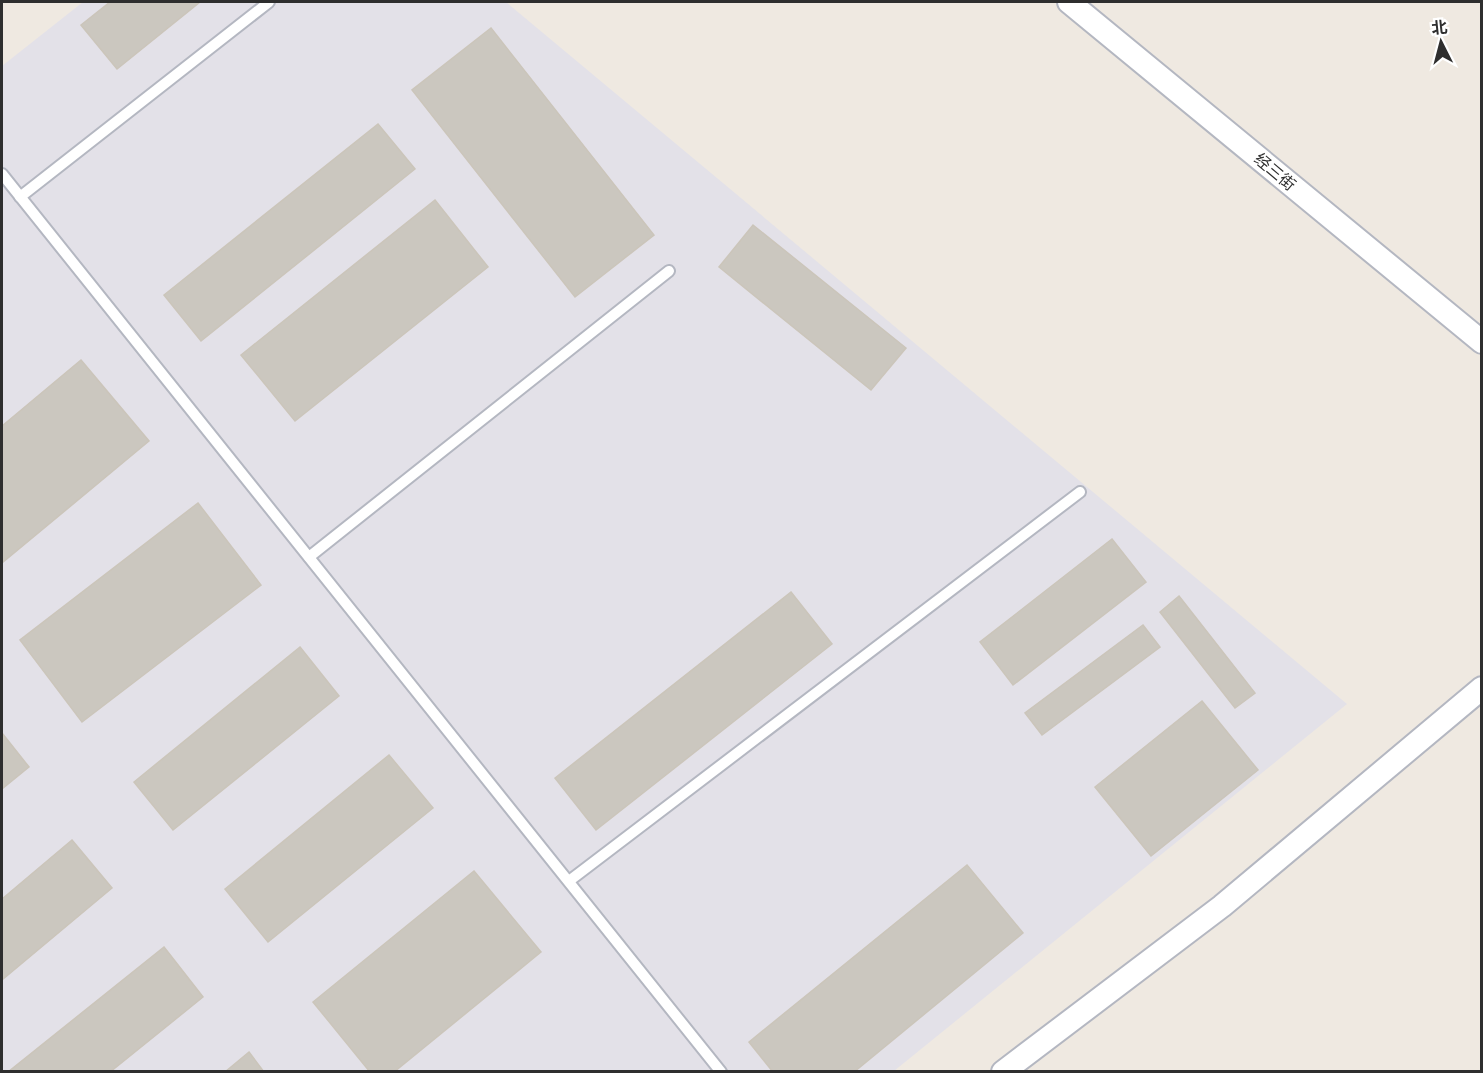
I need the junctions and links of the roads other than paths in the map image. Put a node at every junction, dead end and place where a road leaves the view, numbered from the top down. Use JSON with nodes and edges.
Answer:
{"nodes":[{"id":1,"x":269,"y":2,"type":"edge"},
{"id":2,"x":1069,"y":2,"type":"edge"},
{"id":3,"x":2,"y":174,"type":"edge"},
{"id":4,"x":20,"y":197,"type":"junction"},
{"id":5,"x":669,"y":271,"type":"dead end"},
{"id":6,"x":1482,"y":342,"type":"edge"},
{"id":7,"x":1080,"y":492,"type":"dead end"},
{"id":8,"x":309,"y":557,"type":"junction"},
{"id":9,"x":1482,"y":688,"type":"edge"},
{"id":10,"x":569,"y":881,"type":"junction"},
{"id":11,"x":721,"y":1071,"type":"edge"},
{"id":12,"x":1003,"y":1071,"type":"edge"}],
"edges":[{"from":1,"to":4,"type":"lane"},
{"from":2,"to":6,"type":"street","name":"经三街"},
{"from":3,"to":4,"type":"lane"},
{"from":4,"to":8,"type":"lane"},
{"from":5,"to":8,"type":"lane"},
{"from":7,"to":10,"type":"lane"},
{"from":8,"to":10,"type":"lane"},
{"from":9,"to":12,"type":"street"},
{"from":10,"to":11,"type":"lane"}]}
